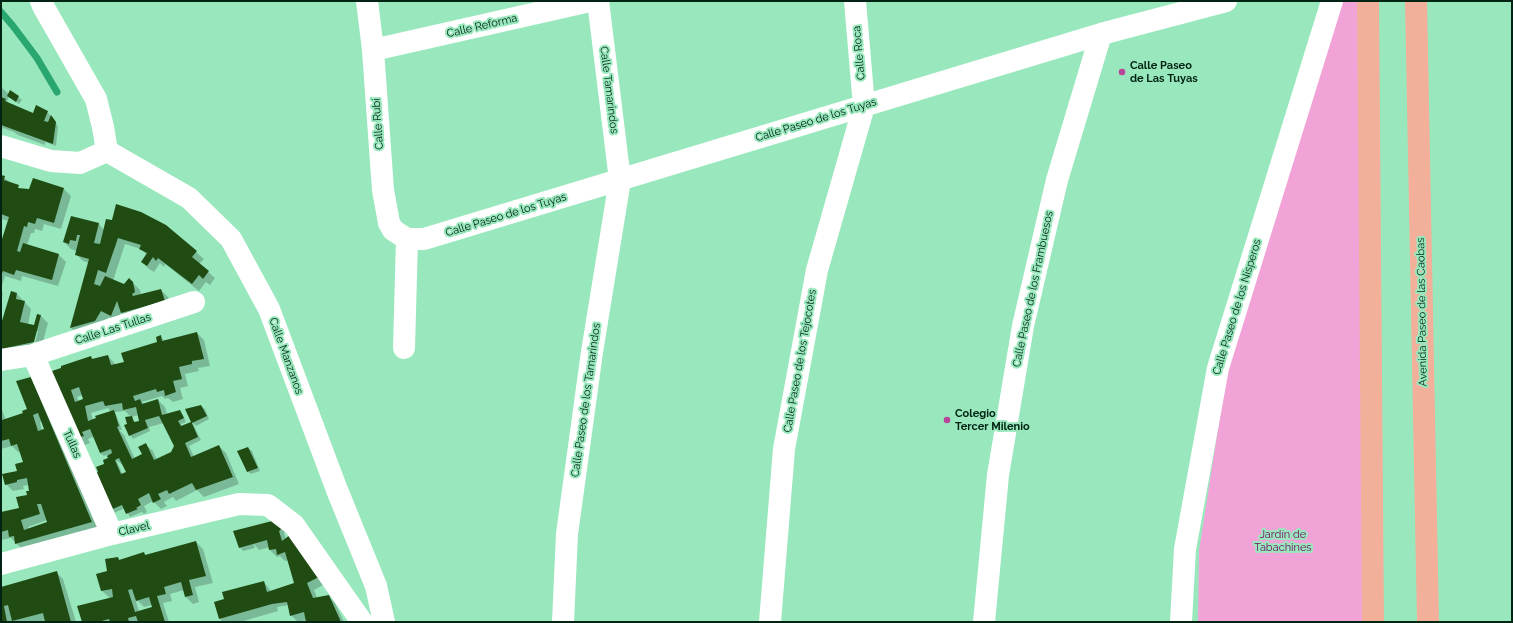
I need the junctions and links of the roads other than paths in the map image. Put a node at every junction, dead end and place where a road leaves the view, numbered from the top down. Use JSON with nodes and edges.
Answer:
{"nodes":[{"id":1,"x":41,"y":1,"type":"edge"},
{"id":2,"x":367,"y":1,"type":"edge"},
{"id":3,"x":590,"y":1,"type":"edge"},
{"id":4,"x":598,"y":1,"type":"edge"},
{"id":5,"x":855,"y":1,"type":"edge"},
{"id":6,"x":1226,"y":1,"type":"edge"},
{"id":7,"x":1332,"y":1,"type":"edge"},
{"id":8,"x":1368,"y":1,"type":"edge"},
{"id":9,"x":1416,"y":1,"type":"edge"},
{"id":10,"x":1175,"y":7,"type":"edge"},
{"id":11,"x":1101,"y":34,"type":"junction"},
{"id":12,"x":373,"y":50,"type":"junction"},
{"id":13,"x":864,"y":106,"type":"junction"},
{"id":14,"x":1,"y":146,"type":"edge"},
{"id":15,"x":107,"y":150,"type":"junction"},
{"id":16,"x":620,"y":180,"type":"junction"},
{"id":17,"x":407,"y":239,"type":"junction"},
{"id":18,"x":194,"y":302,"type":"dead end"},
{"id":19,"x":404,"y":348,"type":"dead end"},
{"id":20,"x":33,"y":355,"type":"junction"},
{"id":21,"x":1,"y":360,"type":"edge"},
{"id":22,"x":112,"y":534,"type":"junction"},
{"id":23,"x":1,"y":564,"type":"edge"},
{"id":24,"x":362,"y":622,"type":"edge"},
{"id":25,"x":384,"y":622,"type":"edge"},
{"id":26,"x":563,"y":622,"type":"edge"},
{"id":27,"x":770,"y":622,"type":"edge"},
{"id":28,"x":984,"y":622,"type":"edge"},
{"id":29,"x":1181,"y":622,"type":"edge"},
{"id":30,"x":1373,"y":622,"type":"edge"},
{"id":31,"x":1428,"y":622,"type":"edge"}],
"edges":[{"from":1,"to":15,"type":"street"},
{"from":2,"to":12,"type":"street","name":"Calle Rubí"},
{"from":3,"to":12,"type":"street","name":"Calle Reforma"},
{"from":4,"to":16,"type":"street","name":"Calle Tamarindos"},
{"from":5,"to":13,"type":"street","name":"Calle Roca"},
{"from":6,"to":10,"type":"street","name":"Calle Paseo de los Tuyas"},
{"from":7,"to":29,"type":"street","name":"Calle Paseo de los Nísperos"},
{"from":8,"to":30,"type":"main road"},
{"from":9,"to":31,"type":"main road","name":"Avenida Paseo de las Caobas"},
{"from":10,"to":11,"type":"street","name":"Calle Paseo de los Tuyas"},
{"from":11,"to":13,"type":"street","name":"Calle Paseo de los Tuyas"},
{"from":11,"to":28,"type":"street","name":"Calle Paseo de los Frambuesos"},
{"from":12,"to":17,"type":"street","name":"Calle Rubí"},
{"from":13,"to":16,"type":"street","name":"Calle Paseo de los Tuyas"},
{"from":13,"to":27,"type":"street","name":"Calle Paseo de los Tejocotes"},
{"from":14,"to":15,"type":"street"},
{"from":15,"to":25,"type":"street","name":"Calle Manzanos"},
{"from":16,"to":17,"type":"street","name":"Calle Paseo de los Tuyas"},
{"from":16,"to":26,"type":"street","name":"Calle Paseo de los Tamarindos"},
{"from":17,"to":19,"type":"street"},
{"from":18,"to":20,"type":"street","name":"Calle Las Tullas"},
{"from":20,"to":21,"type":"street","name":"Calle Las Tullas"},
{"from":20,"to":22,"type":"street","name":"Tullas"},
{"from":22,"to":23,"type":"street","name":"Clavel"},
{"from":22,"to":24,"type":"street","name":"Clavel"}]}
